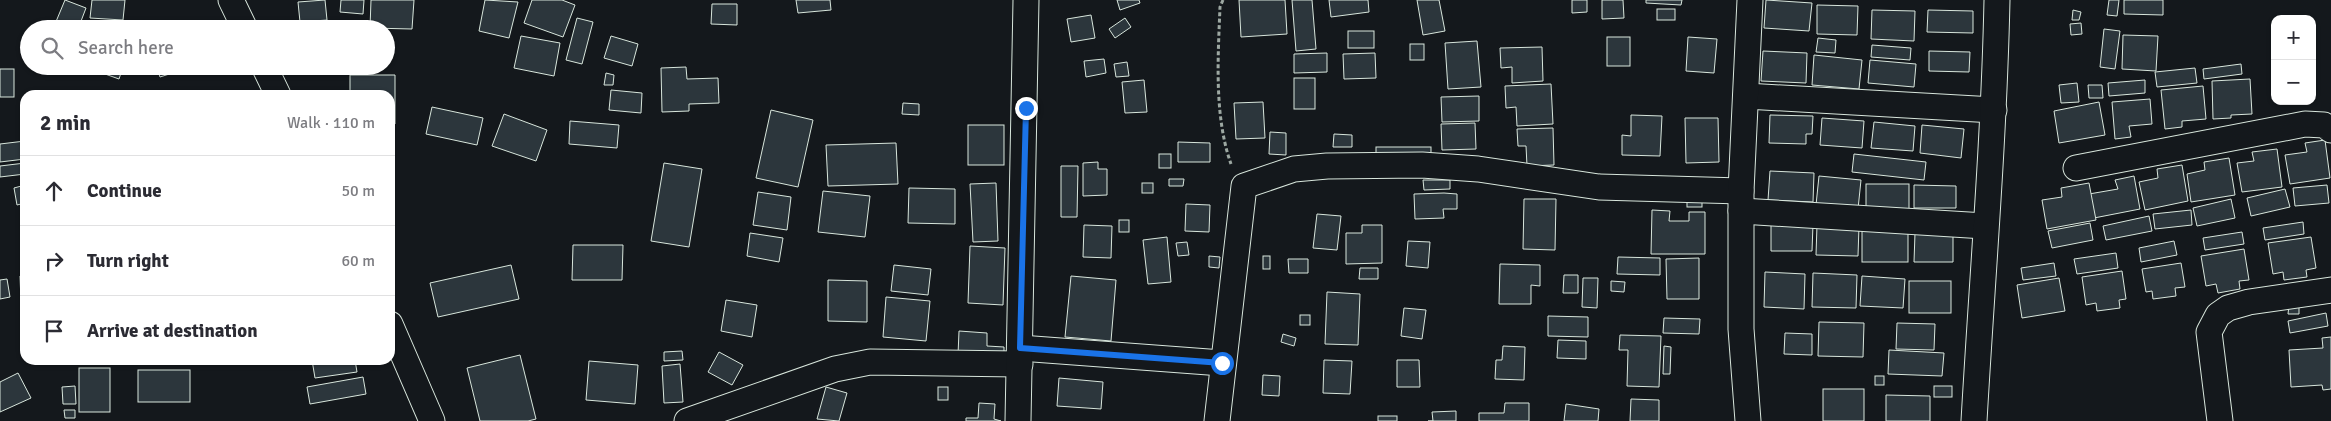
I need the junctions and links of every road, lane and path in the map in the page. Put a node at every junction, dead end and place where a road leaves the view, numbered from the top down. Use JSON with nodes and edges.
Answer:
{"nodes":[{"id":1,"x":231,"y":0,"type":"edge"},
{"id":2,"x":1026,"y":0,"type":"edge"},
{"id":3,"x":1223,"y":0,"type":"edge"},
{"id":4,"x":1750,"y":0,"type":"edge"},
{"id":5,"x":1990,"y":1,"type":"edge"},
{"id":6,"x":241,"y":20,"type":"edge"},
{"id":7,"x":268,"y":75,"type":"edge"},
{"id":8,"x":276,"y":90,"type":"edge"},
{"id":9,"x":1746,"y":96,"type":"junction"},
{"id":10,"x":1994,"y":110,"type":"junction"},
{"id":11,"x":2331,"y":130,"type":"edge"},
{"id":12,"x":2076,"y":168,"type":"dead end"},
{"id":13,"x":1244,"y":186,"type":"junction"},
{"id":14,"x":1741,"y":201,"type":"junction"},
{"id":15,"x":1985,"y":226,"type":"junction"},
{"id":16,"x":2331,"y":290,"type":"edge"},
{"id":17,"x":395,"y":336,"type":"edge"},
{"id":18,"x":1020,"y":356,"type":"junction"},
{"id":19,"x":1222,"y":363,"type":"junction"},
{"id":20,"x":432,"y":421,"type":"edge"},
{"id":21,"x":687,"y":421,"type":"edge"},
{"id":22,"x":1018,"y":421,"type":"edge"},
{"id":23,"x":1216,"y":421,"type":"edge"},
{"id":24,"x":1748,"y":421,"type":"edge"},
{"id":25,"x":1974,"y":421,"type":"edge"},
{"id":26,"x":2220,"y":421,"type":"edge"}],
"edges":[{"from":1,"to":6,"type":"street"},
{"from":2,"to":18,"type":"street"},
{"from":3,"to":13,"type":"path"},
{"from":4,"to":9,"type":"street"},
{"from":5,"to":10,"type":"street"},
{"from":7,"to":8,"type":"street"},
{"from":9,"to":10,"type":"street"},
{"from":9,"to":14,"type":"street"},
{"from":10,"to":15,"type":"street"},
{"from":11,"to":12,"type":"street"},
{"from":13,"to":14,"type":"street"},
{"from":13,"to":19,"type":"street"},
{"from":14,"to":15,"type":"street"},
{"from":14,"to":24,"type":"street"},
{"from":15,"to":25,"type":"street"},
{"from":16,"to":26,"type":"street"},
{"from":17,"to":20,"type":"street"},
{"from":18,"to":19,"type":"street"},
{"from":18,"to":21,"type":"street"},
{"from":18,"to":22,"type":"street"},
{"from":19,"to":23,"type":"street"}]}
